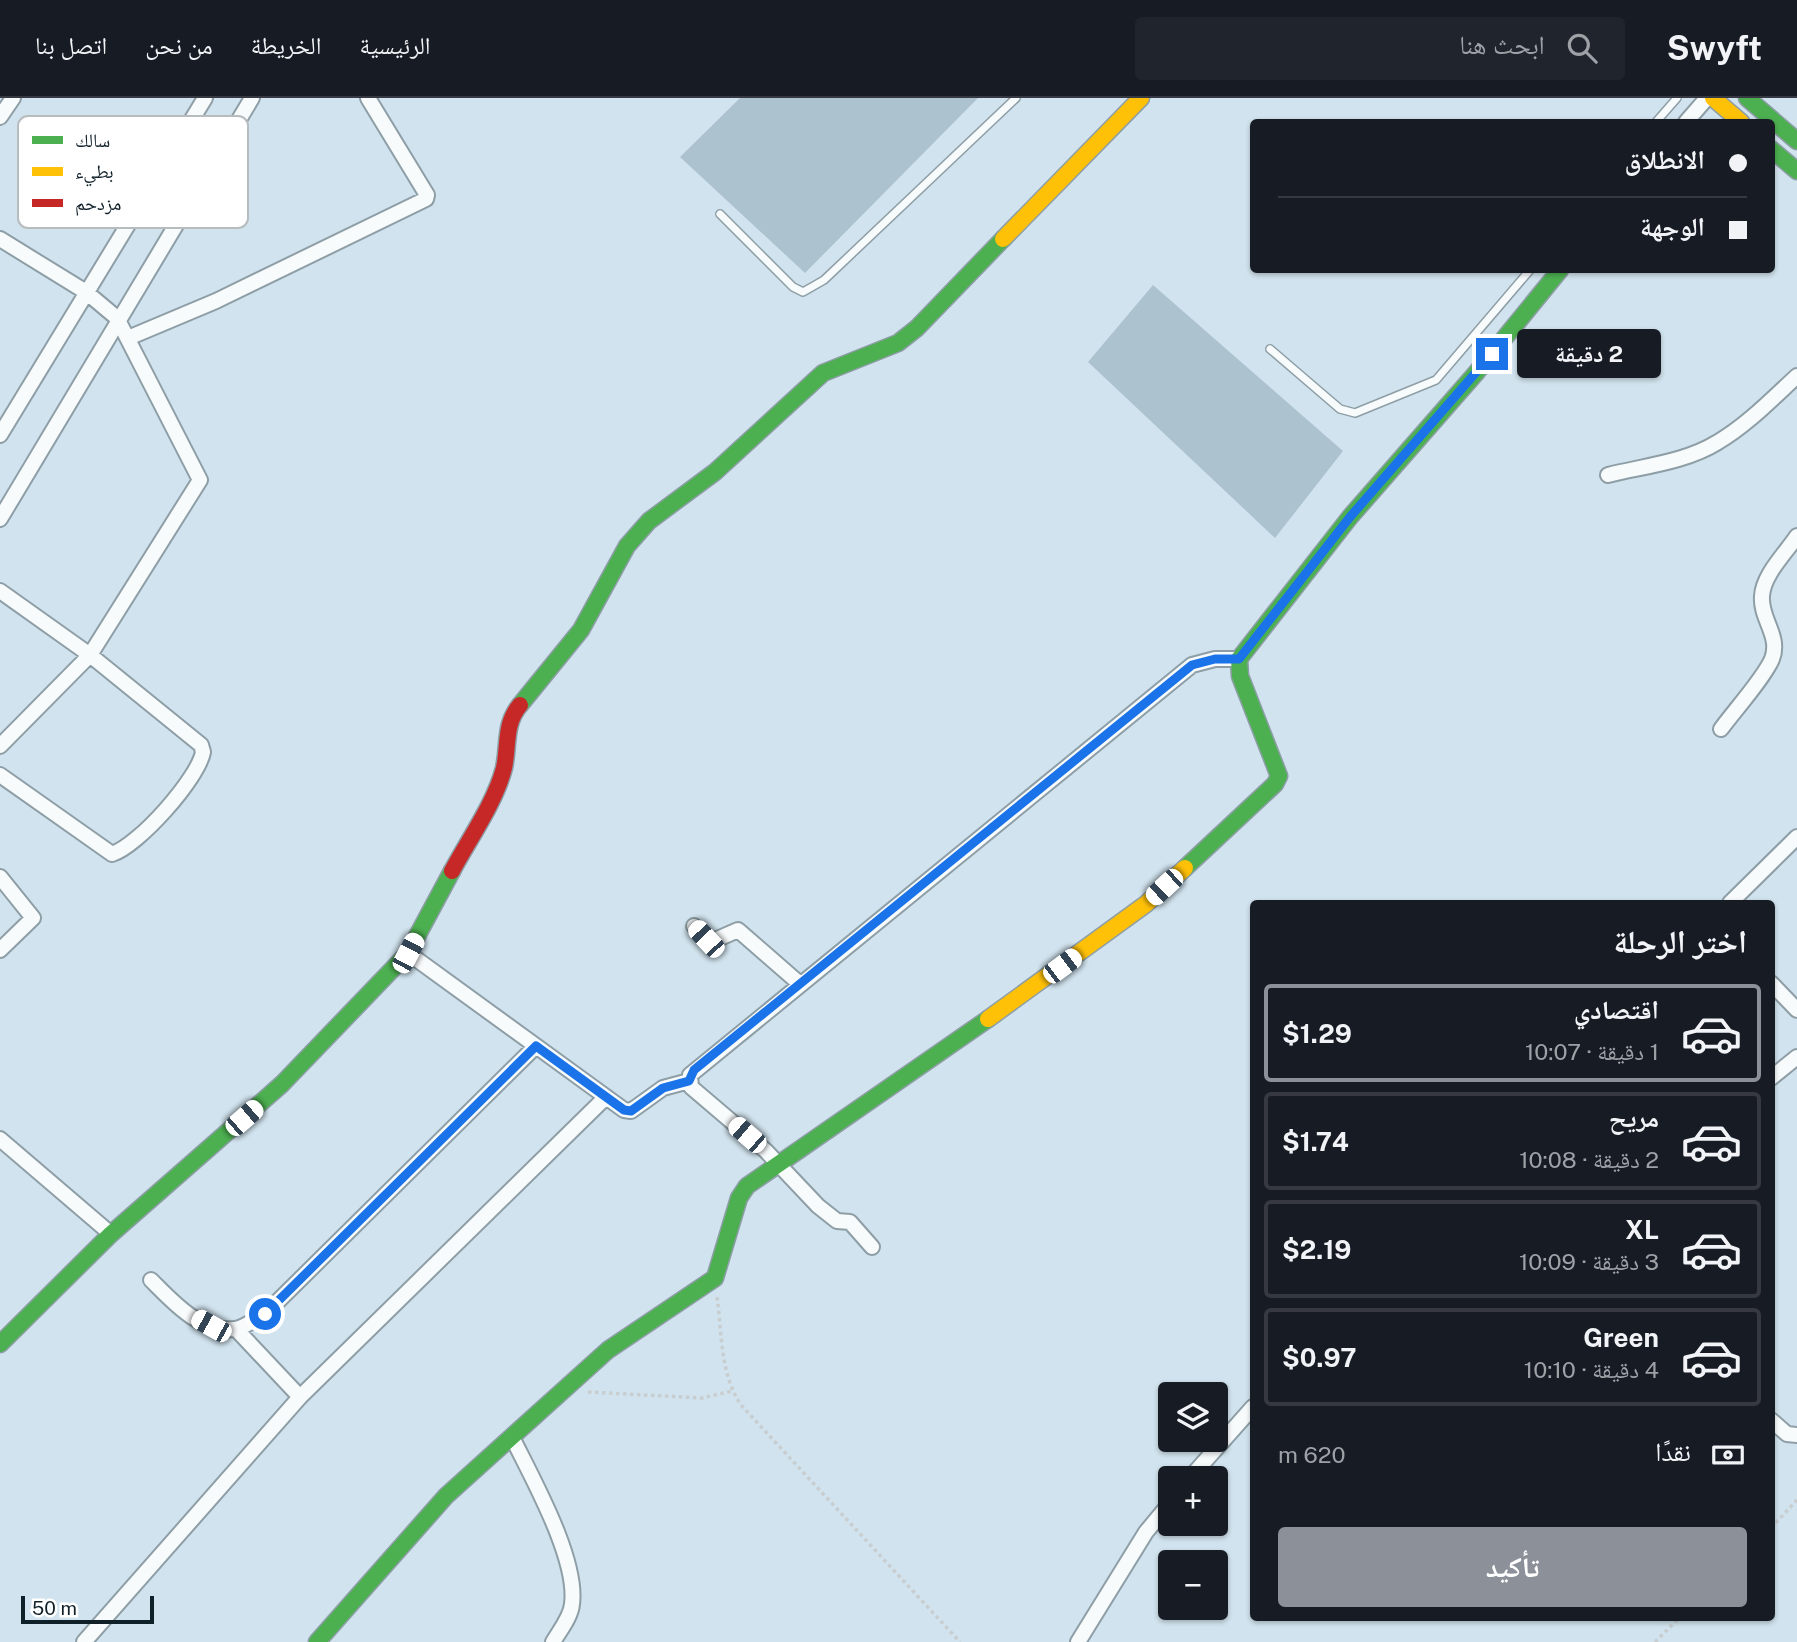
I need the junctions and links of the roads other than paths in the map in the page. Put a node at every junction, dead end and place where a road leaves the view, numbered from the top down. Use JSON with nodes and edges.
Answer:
{"nodes":[{"id":1,"x":13,"y":98,"type":"edge"},
{"id":2,"x":205,"y":98,"type":"edge"},
{"id":3,"x":252,"y":98,"type":"edge"},
{"id":4,"x":368,"y":98,"type":"edge"},
{"id":5,"x":1016,"y":98,"type":"edge"},
{"id":6,"x":1142,"y":98,"type":"edge"},
{"id":7,"x":1677,"y":98,"type":"edge"},
{"id":8,"x":1707,"y":98,"type":"edge"},
{"id":9,"x":1713,"y":98,"type":"edge"},
{"id":10,"x":1747,"y":98,"type":"edge"},
{"id":11,"x":194,"y":116,"type":"edge"},
{"id":12,"x":241,"y":116,"type":"edge"},
{"id":13,"x":0,"y":117,"type":"edge"},
{"id":14,"x":1659,"y":119,"type":"edge"},
{"id":15,"x":1689,"y":119,"type":"edge"},
{"id":16,"x":1738,"y":119,"type":"edge"},
{"id":17,"x":1771,"y":119,"type":"edge"},
{"id":18,"x":1775,"y":122,"type":"edge"},
{"id":19,"x":1797,"y":141,"type":"edge"},
{"id":20,"x":1775,"y":153,"type":"edge"},
{"id":21,"x":1797,"y":172,"type":"edge"},
{"id":22,"x":720,"y":214,"type":"dead end"},
{"id":23,"x":125,"y":228,"type":"edge"},
{"id":24,"x":172,"y":228,"type":"edge"},
{"id":25,"x":0,"y":239,"type":"edge"},
{"id":26,"x":1527,"y":273,"type":"edge"},
{"id":27,"x":1558,"y":273,"type":"edge"},
{"id":28,"x":86,"y":292,"type":"junction"},
{"id":29,"x":117,"y":318,"type":"junction"},
{"id":30,"x":128,"y":338,"type":"junction"},
{"id":31,"x":1270,"y":349,"type":"dead end"},
{"id":32,"x":1797,"y":376,"type":"edge"},
{"id":33,"x":0,"y":435,"type":"edge"},
{"id":34,"x":1608,"y":475,"type":"dead end"},
{"id":35,"x":0,"y":519,"type":"edge"},
{"id":36,"x":1797,"y":536,"type":"edge"},
{"id":37,"x":0,"y":591,"type":"edge"},
{"id":38,"x":90,"y":655,"type":"junction"},
{"id":39,"x":1239,"y":659,"type":"junction"},
{"id":40,"x":1721,"y":729,"type":"dead end"},
{"id":41,"x":0,"y":746,"type":"edge"},
{"id":42,"x":0,"y":775,"type":"edge"},
{"id":43,"x":1797,"y":836,"type":"edge"},
{"id":44,"x":0,"y":877,"type":"edge"},
{"id":45,"x":1733,"y":900,"type":"edge"},
{"id":46,"x":694,"y":926,"type":"dead end"},
{"id":47,"x":0,"y":950,"type":"edge"},
{"id":48,"x":408,"y":953,"type":"junction"},
{"id":49,"x":800,"y":984,"type":"junction"},
{"id":50,"x":1775,"y":987,"type":"edge"},
{"id":51,"x":1797,"y":1010,"type":"edge"},
{"id":52,"x":536,"y":1046,"type":"junction"},
{"id":53,"x":1797,"y":1057,"type":"edge"},
{"id":54,"x":1775,"y":1075,"type":"edge"},
{"id":55,"x":689,"y":1081,"type":"junction"},
{"id":56,"x":606,"y":1097,"type":"junction"},
{"id":57,"x":0,"y":1139,"type":"edge"},
{"id":58,"x":776,"y":1165,"type":"junction"},
{"id":59,"x":111,"y":1234,"type":"junction"},
{"id":60,"x":872,"y":1247,"type":"dead end"},
{"id":61,"x":151,"y":1280,"type":"dead end"},
{"id":62,"x":236,"y":1329,"type":"junction"},
{"id":63,"x":0,"y":1344,"type":"edge"},
{"id":64,"x":300,"y":1397,"type":"junction"},
{"id":65,"x":1250,"y":1410,"type":"edge"},
{"id":66,"x":1775,"y":1423,"type":"edge"},
{"id":67,"x":1797,"y":1436,"type":"edge"},
{"id":68,"x":512,"y":1437,"type":"junction"},
{"id":69,"x":1201,"y":1466,"type":"edge"},
{"id":70,"x":1158,"y":1518,"type":"edge"},
{"id":71,"x":84,"y":1642,"type":"edge"},
{"id":72,"x":317,"y":1642,"type":"edge"},
{"id":73,"x":553,"y":1642,"type":"edge"},
{"id":74,"x":1079,"y":1642,"type":"edge"}],
"edges":[{"from":1,"to":13,"type":"street"},
{"from":2,"to":11,"type":"street"},
{"from":3,"to":12,"type":"street"},
{"from":4,"to":30,"type":"street"},
{"from":5,"to":22,"type":"lane"},
{"from":6,"to":48,"type":"main road"},
{"from":7,"to":14,"type":"lane"},
{"from":8,"to":15,"type":"street"},
{"from":9,"to":16,"type":"main road"},
{"from":10,"to":17,"type":"main road"},
{"from":18,"to":19,"type":"main road"},
{"from":20,"to":21,"type":"main road"},
{"from":23,"to":28,"type":"street"},
{"from":24,"to":29,"type":"street"},
{"from":25,"to":28,"type":"street"},
{"from":26,"to":31,"type":"lane"},
{"from":27,"to":39,"type":"main road"},
{"from":28,"to":29,"type":"street"},
{"from":28,"to":33,"type":"street"},
{"from":29,"to":30,"type":"street"},
{"from":29,"to":35,"type":"street"},
{"from":30,"to":38,"type":"street"},
{"from":32,"to":34,"type":"street"},
{"from":36,"to":40,"type":"street"},
{"from":37,"to":38,"type":"street"},
{"from":38,"to":41,"type":"street"},
{"from":38,"to":42,"type":"street"},
{"from":39,"to":49,"type":"street"},
{"from":39,"to":58,"type":"main road"},
{"from":43,"to":45,"type":"street"},
{"from":44,"to":47,"type":"street"},
{"from":46,"to":49,"type":"street"},
{"from":48,"to":52,"type":"street"},
{"from":48,"to":59,"type":"main road"},
{"from":49,"to":55,"type":"street"},
{"from":50,"to":51,"type":"street"},
{"from":52,"to":56,"type":"street"},
{"from":52,"to":62,"type":"street"},
{"from":53,"to":54,"type":"street"},
{"from":55,"to":56,"type":"street"},
{"from":55,"to":58,"type":"street"},
{"from":56,"to":64,"type":"street"},
{"from":57,"to":59,"type":"street"},
{"from":58,"to":60,"type":"street"},
{"from":58,"to":68,"type":"main road"},
{"from":59,"to":63,"type":"main road"},
{"from":61,"to":62,"type":"street"},
{"from":62,"to":64,"type":"street"},
{"from":64,"to":71,"type":"street"},
{"from":65,"to":69,"type":"street"},
{"from":66,"to":67,"type":"street"},
{"from":68,"to":72,"type":"main road"},
{"from":68,"to":73,"type":"street"},
{"from":70,"to":74,"type":"street"}]}
